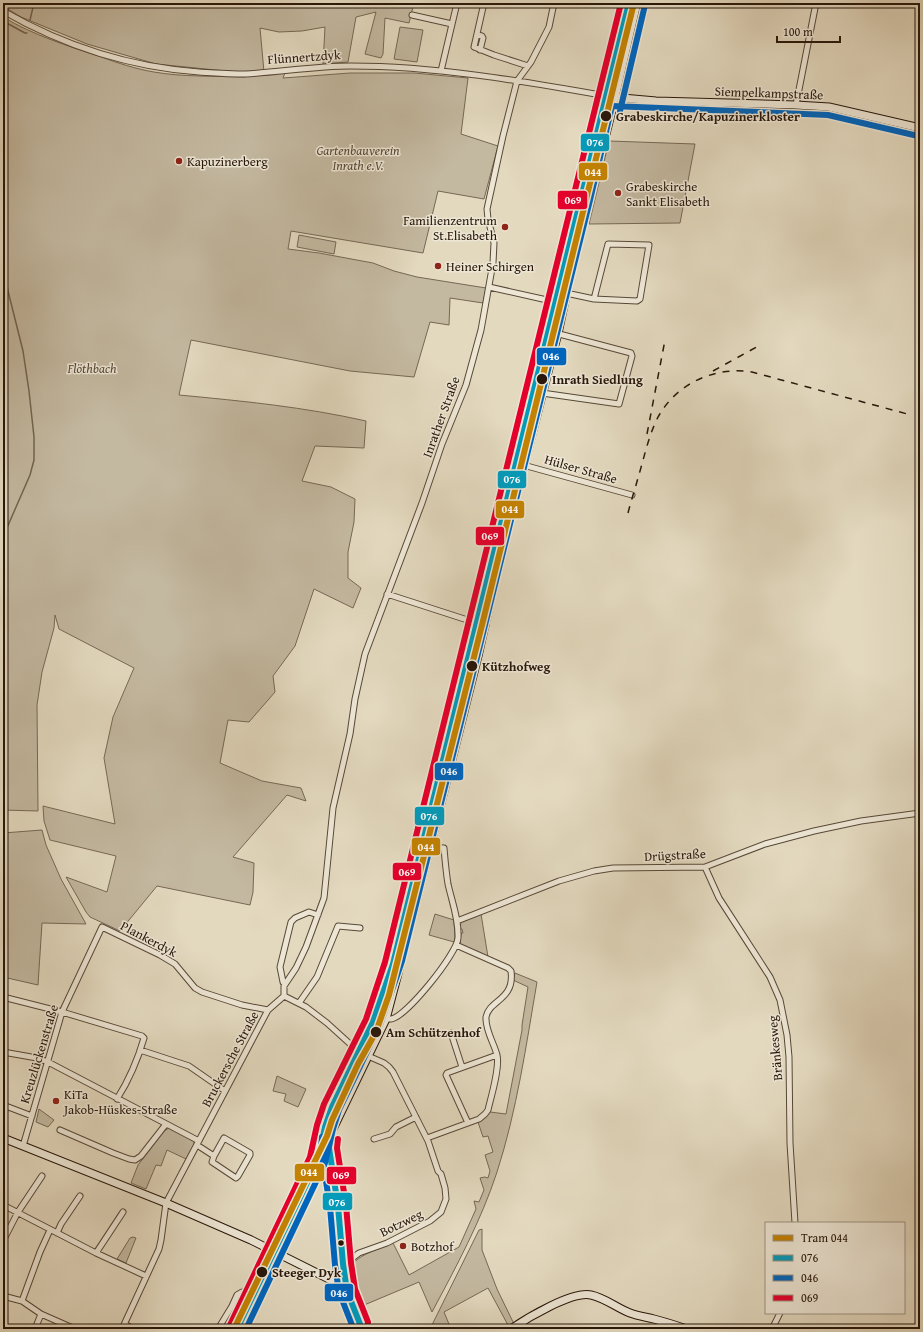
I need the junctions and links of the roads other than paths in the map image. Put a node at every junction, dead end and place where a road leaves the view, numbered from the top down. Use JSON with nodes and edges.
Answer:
{"nodes":[{"id":1,"x":457,"y":3,"type":"edge"},
{"id":2,"x":484,"y":3,"type":"edge"},
{"id":3,"x":554,"y":3,"type":"edge"},
{"id":4,"x":629,"y":3,"type":"edge"},
{"id":5,"x":637,"y":3,"type":"edge"},
{"id":6,"x":816,"y":3,"type":"edge"},
{"id":7,"x":3,"y":11,"type":"edge"},
{"id":8,"x":412,"y":15,"type":"dead end"},
{"id":9,"x":452,"y":24,"type":"junction"},
{"id":10,"x":528,"y":66,"type":"junction"},
{"id":11,"x":441,"y":71,"type":"junction"},
{"id":12,"x":517,"y":81,"type":"junction"},
{"id":13,"x":606,"y":96,"type":"junction"},
{"id":14,"x":615,"y":98,"type":"junction"},
{"id":15,"x":796,"y":105,"type":"junction"},
{"id":16,"x":920,"y":128,"type":"edge"},
{"id":17,"x":489,"y":287,"type":"junction"},
{"id":18,"x":566,"y":293,"type":"junction"},
{"id":19,"x":594,"y":299,"type":"junction"},
{"id":20,"x":556,"y":302,"type":"junction"},
{"id":21,"x":548,"y":331,"type":"junction"},
{"id":22,"x":558,"y":334,"type":"junction"},
{"id":23,"x":542,"y":393,"type":"junction"},
{"id":24,"x":516,"y":463,"type":"junction"},
{"id":25,"x":524,"y":466,"type":"junction"},
{"id":26,"x":632,"y":496,"type":"dead end"},
{"id":27,"x":387,"y":594,"type":"junction"},
{"id":28,"x":476,"y":624,"type":"junction"},
{"id":29,"x":486,"y":626,"type":"junction"},
{"id":30,"x":920,"y":813,"type":"edge"},
{"id":31,"x":430,"y":847,"type":"junction"},
{"id":32,"x":705,"y":867,"type":"junction"},
{"id":33,"x":318,"y":915,"type":"junction"},
{"id":34,"x":456,"y":921,"type":"junction"},
{"id":35,"x":102,"y":927,"type":"joint"},
{"id":36,"x":360,"y":928,"type":"dead end"},
{"id":37,"x":456,"y":945,"type":"junction"},
{"id":38,"x":284,"y":984,"type":"junction"},
{"id":39,"x":284,"y":996,"type":"junction"},
{"id":40,"x":3,"y":997,"type":"edge"},
{"id":41,"x":299,"y":1003,"type":"junction"},
{"id":42,"x":268,"y":1010,"type":"junction"},
{"id":43,"x":62,"y":1012,"type":"junction"},
{"id":44,"x":376,"y":1014,"type":"junction"},
{"id":45,"x":386,"y":1019,"type":"junction"},
{"id":46,"x":451,"y":1033,"type":"dead end"},
{"id":47,"x":140,"y":1050,"type":"junction"},
{"id":48,"x":3,"y":1052,"type":"edge"},
{"id":49,"x":359,"y":1052,"type":"junction"},
{"id":50,"x":497,"y":1055,"type":"junction"},
{"id":51,"x":368,"y":1056,"type":"junction"},
{"id":52,"x":48,"y":1062,"type":"junction"},
{"id":53,"x":462,"y":1067,"type":"junction"},
{"id":54,"x":225,"y":1091,"type":"junction"},
{"id":55,"x":117,"y":1099,"type":"junction"},
{"id":56,"x":3,"y":1105,"type":"edge"},
{"id":57,"x":32,"y":1116,"type":"junction"},
{"id":58,"x":416,"y":1117,"type":"junction"},
{"id":59,"x":468,"y":1123,"type":"junction"},
{"id":60,"x":166,"y":1124,"type":"junction"},
{"id":61,"x":60,"y":1130,"type":"dead end"},
{"id":62,"x":3,"y":1138,"type":"edge"},
{"id":63,"x":427,"y":1138,"type":"junction"},
{"id":64,"x":374,"y":1139,"type":"dead end"},
{"id":65,"x":198,"y":1143,"type":"junction"},
{"id":66,"x":23,"y":1146,"type":"junction"},
{"id":67,"x":214,"y":1156,"type":"junction"},
{"id":68,"x":318,"y":1160,"type":"junction"},
{"id":69,"x":330,"y":1160,"type":"junction"},
{"id":70,"x":42,"y":1176,"type":"dead end"},
{"id":71,"x":80,"y":1196,"type":"dead end"},
{"id":72,"x":166,"y":1203,"type":"junction"},
{"id":73,"x":3,"y":1205,"type":"edge"},
{"id":74,"x":18,"y":1212,"type":"junction"},
{"id":75,"x":123,"y":1212,"type":"dead end"},
{"id":76,"x":795,"y":1222,"type":"edge"},
{"id":77,"x":50,"y":1230,"type":"junction"},
{"id":78,"x":57,"y":1234,"type":"junction"},
{"id":79,"x":3,"y":1241,"type":"edge"},
{"id":80,"x":274,"y":1252,"type":"junction"},
{"id":81,"x":96,"y":1253,"type":"junction"},
{"id":82,"x":343,"y":1264,"type":"junction"},
{"id":83,"x":146,"y":1276,"type":"junction"},
{"id":84,"x":347,"y":1291,"type":"junction"},
{"id":85,"x":3,"y":1296,"type":"edge"},
{"id":86,"x":252,"y":1297,"type":"junction"},
{"id":87,"x":22,"y":1301,"type":"junction"},
{"id":88,"x":41,"y":1314,"type":"junction"},
{"id":89,"x":780,"y":1314,"type":"edge"},
{"id":90,"x":124,"y":1326,"type":"edge"},
{"id":91,"x":360,"y":1328,"type":"edge"},
{"id":92,"x":35,"y":1329,"type":"edge"},
{"id":93,"x":75,"y":1329,"type":"edge"},
{"id":94,"x":133,"y":1329,"type":"edge"},
{"id":95,"x":218,"y":1329,"type":"edge"},
{"id":96,"x":237,"y":1329,"type":"edge"},
{"id":97,"x":511,"y":1329,"type":"edge"},
{"id":98,"x":686,"y":1329,"type":"edge"},
{"id":99,"x":772,"y":1329,"type":"edge"}],
"edges":[{"from":1,"to":9,"type":"street"},
{"from":2,"to":10,"type":"street"},
{"from":3,"to":10,"type":"street","name":"Inrather Straße"},
{"from":4,"to":13,"type":"street"},
{"from":5,"to":14,"type":"street","name":"Hülser Straße"},
{"from":6,"to":15,"type":"street"},
{"from":7,"to":11,"type":"street","name":"Flünnertzdyk"},
{"from":8,"to":9,"type":"street"},
{"from":9,"to":11,"type":"street"},
{"from":10,"to":12,"type":"street","name":"Inrather Straße"},
{"from":11,"to":12,"type":"street","name":"Flünnertzdyk"},
{"from":12,"to":13,"type":"street","name":"Flünnertzdyk"},
{"from":12,"to":17,"type":"street","name":"Inrather Straße"},
{"from":13,"to":14,"type":"street","name":"Flünnertzdyk"},
{"from":13,"to":20,"type":"street"},
{"from":14,"to":15,"type":"street","name":"Siempelkampstraße"},
{"from":14,"to":18,"type":"street","name":"Hülser Straße"},
{"from":15,"to":16,"type":"street","name":"Siempelkampstraße"},
{"from":17,"to":20,"type":"street"},
{"from":17,"to":27,"type":"street","name":"Inrather Straße"},
{"from":18,"to":19,"type":"street"},
{"from":18,"to":22,"type":"street","name":"Hülser Straße"},
{"from":19,"to":19,"type":"street"},
{"from":20,"to":21,"type":"street"},
{"from":21,"to":22,"type":"street"},
{"from":21,"to":24,"type":"street"},
{"from":22,"to":23,"type":"street","name":"Hülser Straße"},
{"from":22,"to":23,"type":"street"},
{"from":23,"to":25,"type":"street","name":"Hülser Straße"},
{"from":24,"to":25,"type":"street","name":"Hülser Straße"},
{"from":24,"to":28,"type":"street"},
{"from":25,"to":26,"type":"street","name":"Hülser Straße"},
{"from":25,"to":29,"type":"street","name":"Hülser Straße"},
{"from":27,"to":28,"type":"street"},
{"from":27,"to":33,"type":"street","name":"Inrather Straße"},
{"from":28,"to":29,"type":"street"},
{"from":28,"to":44,"type":"street"},
{"from":29,"to":31,"type":"street","name":"Hülser Straße"},
{"from":30,"to":32,"type":"street","name":"Drügstraße"},
{"from":31,"to":34,"type":"street"},
{"from":31,"to":45,"type":"street","name":"Hülser Straße"},
{"from":32,"to":34,"type":"street","name":"Drügstraße"},
{"from":32,"to":76,"type":"street","name":"Bränkesweg"},
{"from":33,"to":38,"type":"street"},
{"from":33,"to":38,"type":"street"},
{"from":34,"to":37,"type":"street"},
{"from":35,"to":42,"type":"street","name":"Plankerdyk"},
{"from":35,"to":43,"type":"street","name":"Kreuzlückenstraße"},
{"from":36,"to":41,"type":"street"},
{"from":37,"to":45,"type":"street"},
{"from":37,"to":50,"type":"street"},
{"from":38,"to":39,"type":"street"},
{"from":39,"to":41,"type":"street"},
{"from":39,"to":42,"type":"street","name":"Bruckersche Straße"},
{"from":40,"to":43,"type":"street"},
{"from":41,"to":49,"type":"street"},
{"from":42,"to":54,"type":"street","name":"Bruckersche Straße"},
{"from":43,"to":47,"type":"street"},
{"from":43,"to":52,"type":"street","name":"Kreuzlückenstraße"},
{"from":44,"to":45,"type":"street"},
{"from":44,"to":49,"type":"street"},
{"from":45,"to":51,"type":"street","name":"Hülser Straße"},
{"from":46,"to":53,"type":"street"},
{"from":47,"to":54,"type":"street"},
{"from":47,"to":55,"type":"street"},
{"from":48,"to":52,"type":"street"},
{"from":49,"to":51,"type":"street","name":"Botzweg"},
{"from":49,"to":68,"type":"street"},
{"from":50,"to":53,"type":"street"},
{"from":50,"to":59,"type":"street"},
{"from":51,"to":58,"type":"street","name":"Botzweg"},
{"from":51,"to":69,"type":"street","name":"Hülser Straße"},
{"from":52,"to":55,"type":"street"},
{"from":52,"to":57,"type":"street","name":"Kreuzlückenstraße"},
{"from":53,"to":59,"type":"street"},
{"from":54,"to":65,"type":"street","name":"Bruckersche Straße"},
{"from":55,"to":60,"type":"street"},
{"from":56,"to":57,"type":"street"},
{"from":57,"to":66,"type":"street","name":"Kreuzlückenstraße"},
{"from":58,"to":63,"type":"street","name":"Botzweg"},
{"from":58,"to":64,"type":"street"},
{"from":59,"to":63,"type":"street"},
{"from":60,"to":61,"type":"street"},
{"from":60,"to":65,"type":"street"},
{"from":62,"to":66,"type":"street"},
{"from":63,"to":82,"type":"street","name":"Botzweg"},
{"from":65,"to":67,"type":"street"},
{"from":65,"to":72,"type":"street","name":"Bruckersche Straße"},
{"from":66,"to":72,"type":"street"},
{"from":67,"to":67,"type":"street"},
{"from":68,"to":69,"type":"street"},
{"from":68,"to":80,"type":"street"},
{"from":69,"to":82,"type":"street"},
{"from":70,"to":74,"type":"street"},
{"from":71,"to":78,"type":"street"},
{"from":72,"to":80,"type":"street"},
{"from":72,"to":83,"type":"street","name":"Bruckersche Straße"},
{"from":73,"to":74,"type":"street"},
{"from":74,"to":77,"type":"street"},
{"from":74,"to":79,"type":"street"},
{"from":75,"to":81,"type":"street"},
{"from":77,"to":78,"type":"street"},
{"from":77,"to":87,"type":"street"},
{"from":78,"to":81,"type":"street"},
{"from":80,"to":84,"type":"street"},
{"from":80,"to":86,"type":"street"},
{"from":81,"to":83,"type":"street"},
{"from":82,"to":84,"type":"street"},
{"from":83,"to":90,"type":"street","name":"Bruckersche Straße"},
{"from":84,"to":91,"type":"street"},
{"from":85,"to":87,"type":"street"},
{"from":86,"to":95,"type":"street"},
{"from":86,"to":96,"type":"street"},
{"from":87,"to":88,"type":"street"},
{"from":88,"to":92,"type":"street"},
{"from":88,"to":93,"type":"street"},
{"from":89,"to":99,"type":"street"},
{"from":90,"to":94,"type":"street"},
{"from":97,"to":98,"type":"street"}]}
